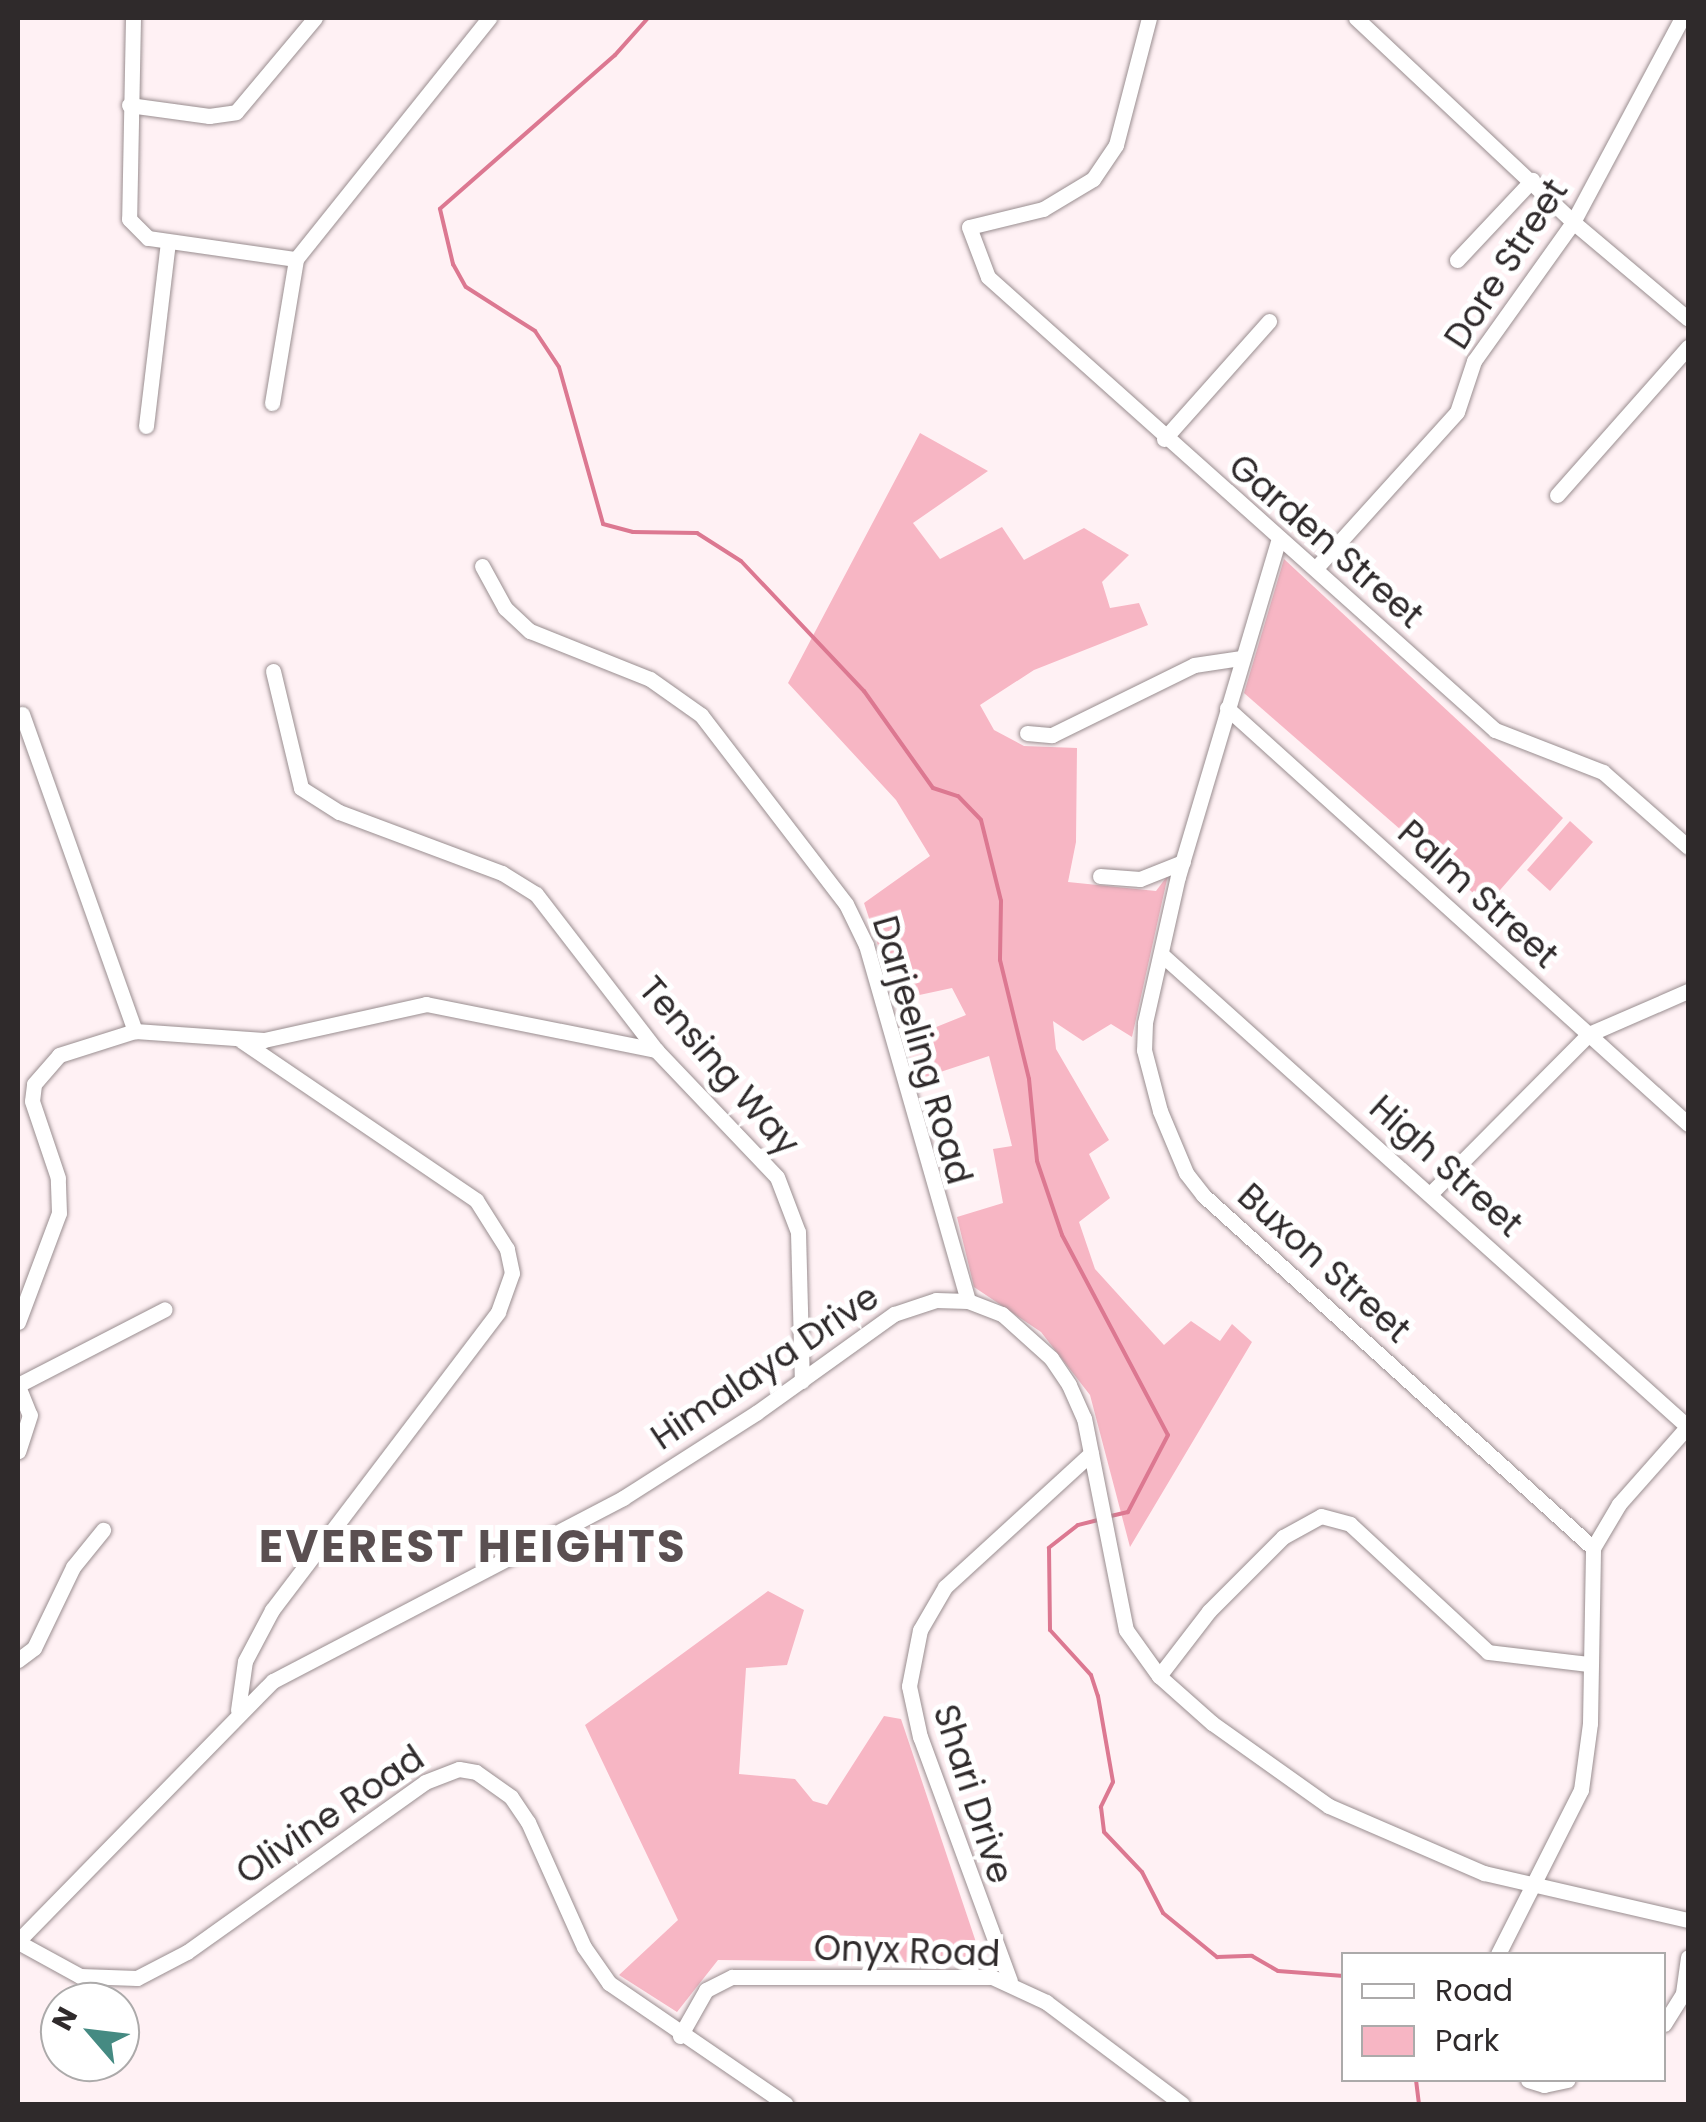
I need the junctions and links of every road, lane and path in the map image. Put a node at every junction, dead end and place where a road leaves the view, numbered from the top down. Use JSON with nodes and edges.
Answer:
{"nodes":[{"id":1,"x":134,"y":18,"type":"edge"},
{"id":2,"x":315,"y":18,"type":"edge"},
{"id":3,"x":490,"y":18,"type":"edge"},
{"id":4,"x":1149,"y":18,"type":"edge"},
{"id":5,"x":1356,"y":18,"type":"edge"},
{"id":6,"x":1682,"y":18,"type":"edge"},
{"id":7,"x":129,"y":106,"type":"junction"},
{"id":8,"x":1532,"y":180,"type":"junction"},
{"id":9,"x":1573,"y":222,"type":"junction"},
{"id":10,"x":168,"y":242,"type":"junction"},
{"id":11,"x":296,"y":259,"type":"junction"},
{"id":12,"x":1457,"y":260,"type":"dead end"},
{"id":13,"x":1688,"y":319,"type":"edge"},
{"id":14,"x":1269,"y":320,"type":"dead end"},
{"id":15,"x":1688,"y":347,"type":"edge"},
{"id":16,"x":272,"y":404,"type":"dead end"},
{"id":17,"x":146,"y":426,"type":"dead end"},
{"id":18,"x":1164,"y":439,"type":"junction"},
{"id":19,"x":1557,"y":495,"type":"dead end"},
{"id":20,"x":1280,"y":538,"type":"junction"},
{"id":21,"x":482,"y":566,"type":"dead end"},
{"id":22,"x":1316,"y":568,"type":"junction"},
{"id":23,"x":1242,"y":658,"type":"junction"},
{"id":24,"x":273,"y":671,"type":"dead end"},
{"id":25,"x":1227,"y":708,"type":"junction"},
{"id":26,"x":22,"y":714,"type":"dead end"},
{"id":27,"x":1028,"y":734,"type":"dead end"},
{"id":28,"x":1688,"y":847,"type":"edge"},
{"id":29,"x":1183,"y":862,"type":"junction"},
{"id":30,"x":1100,"y":876,"type":"dead end"},
{"id":31,"x":1161,"y":954,"type":"junction"},
{"id":32,"x":1688,"y":991,"type":"edge"},
{"id":33,"x":135,"y":1031,"type":"junction"},
{"id":34,"x":1588,"y":1034,"type":"junction"},
{"id":35,"x":242,"y":1041,"type":"junction"},
{"id":36,"x":656,"y":1050,"type":"junction"},
{"id":37,"x":1688,"y":1124,"type":"edge"},
{"id":38,"x":1432,"y":1192,"type":"junction"},
{"id":39,"x":968,"y":1301,"type":"junction"},
{"id":40,"x":165,"y":1309,"type":"dead end"},
{"id":41,"x":18,"y":1322,"type":"edge"},
{"id":42,"x":802,"y":1381,"type":"junction"},
{"id":43,"x":18,"y":1385,"type":"edge"},
{"id":44,"x":1688,"y":1426,"type":"edge"},
{"id":45,"x":18,"y":1451,"type":"edge"},
{"id":46,"x":1092,"y":1453,"type":"junction"},
{"id":47,"x":103,"y":1530,"type":"dead end"},
{"id":48,"x":1593,"y":1548,"type":"junction"},
{"id":49,"x":18,"y":1660,"type":"edge"},
{"id":50,"x":1589,"y":1664,"type":"junction"},
{"id":51,"x":1158,"y":1676,"type":"junction"},
{"id":52,"x":238,"y":1710,"type":"junction"},
{"id":53,"x":1535,"y":1890,"type":"junction"},
{"id":54,"x":1688,"y":1920,"type":"edge"},
{"id":55,"x":18,"y":1941,"type":"edge"},
{"id":56,"x":1499,"y":1952,"type":"edge"},
{"id":57,"x":1688,"y":1956,"type":"edge"},
{"id":58,"x":1010,"y":1981,"type":"junction"},
{"id":59,"x":1666,"y":2021,"type":"edge"},
{"id":60,"x":680,"y":2036,"type":"junction"},
{"id":61,"x":786,"y":2104,"type":"edge"},
{"id":62,"x":1182,"y":2104,"type":"edge"}],
"edges":[{"from":1,"to":7,"type":"street"},
{"from":2,"to":7,"type":"street"},
{"from":3,"to":11,"type":"street"},
{"from":4,"to":18,"type":"street","name":"Garden Street"},
{"from":5,"to":8,"type":"street"},
{"from":6,"to":9,"type":"street","name":"Dore Street"},
{"from":7,"to":10,"type":"street"},
{"from":8,"to":9,"type":"street"},
{"from":8,"to":12,"type":"street"},
{"from":9,"to":13,"type":"street"},
{"from":9,"to":22,"type":"street","name":"Dore Street"},
{"from":10,"to":11,"type":"street"},
{"from":10,"to":17,"type":"street"},
{"from":11,"to":16,"type":"street"},
{"from":14,"to":18,"type":"street"},
{"from":15,"to":19,"type":"street"},
{"from":18,"to":20,"type":"street","name":"Garden Street"},
{"from":20,"to":22,"type":"street","name":"Garden Street"},
{"from":20,"to":23,"type":"street","name":"Buxon Street"},
{"from":21,"to":39,"type":"street","name":"Darjeeling Road"},
{"from":22,"to":28,"type":"street","name":"Garden Street"},
{"from":23,"to":25,"type":"street","name":"Buxon Street"},
{"from":23,"to":27,"type":"street"},
{"from":24,"to":36,"type":"street","name":"Tensing Way"},
{"from":25,"to":29,"type":"street","name":"Buxon Street"},
{"from":25,"to":34,"type":"street","name":"Palm Street"},
{"from":26,"to":33,"type":"street"},
{"from":29,"to":30,"type":"street"},
{"from":29,"to":31,"type":"street","name":"Buxon Street"},
{"from":31,"to":38,"type":"street","name":"High Street"},
{"from":31,"to":48,"type":"street","name":"Buxon Street"},
{"from":32,"to":34,"type":"street"},
{"from":33,"to":35,"type":"street"},
{"from":33,"to":41,"type":"street"},
{"from":34,"to":37,"type":"street","name":"Palm Street"},
{"from":34,"to":38,"type":"street"},
{"from":35,"to":36,"type":"street"},
{"from":35,"to":52,"type":"street"},
{"from":36,"to":42,"type":"street","name":"Tensing Way"},
{"from":38,"to":44,"type":"street","name":"High Street"},
{"from":39,"to":42,"type":"street","name":"Himalaya Drive"},
{"from":39,"to":46,"type":"street","name":"Himalaya Drive"},
{"from":40,"to":43,"type":"street"},
{"from":42,"to":52,"type":"street","name":"Himalaya Drive"},
{"from":43,"to":45,"type":"street"},
{"from":44,"to":48,"type":"street"},
{"from":46,"to":51,"type":"street","name":"Himalaya Drive"},
{"from":46,"to":58,"type":"street","name":"Shari Drive"},
{"from":47,"to":49,"type":"street"},
{"from":48,"to":50,"type":"street"},
{"from":50,"to":51,"type":"street"},
{"from":50,"to":53,"type":"street"},
{"from":51,"to":53,"type":"street","name":"Himalaya Drive"},
{"from":52,"to":55,"type":"street","name":"Himalaya Drive"},
{"from":53,"to":54,"type":"street","name":"Himalaya Drive"},
{"from":53,"to":56,"type":"street"},
{"from":55,"to":60,"type":"street","name":"Olivine Road"},
{"from":57,"to":59,"type":"street"},
{"from":58,"to":60,"type":"street","name":"Onyx Road"},
{"from":58,"to":62,"type":"street","name":"Onyx Road"},
{"from":60,"to":61,"type":"street","name":"Olivine Road"}]}
